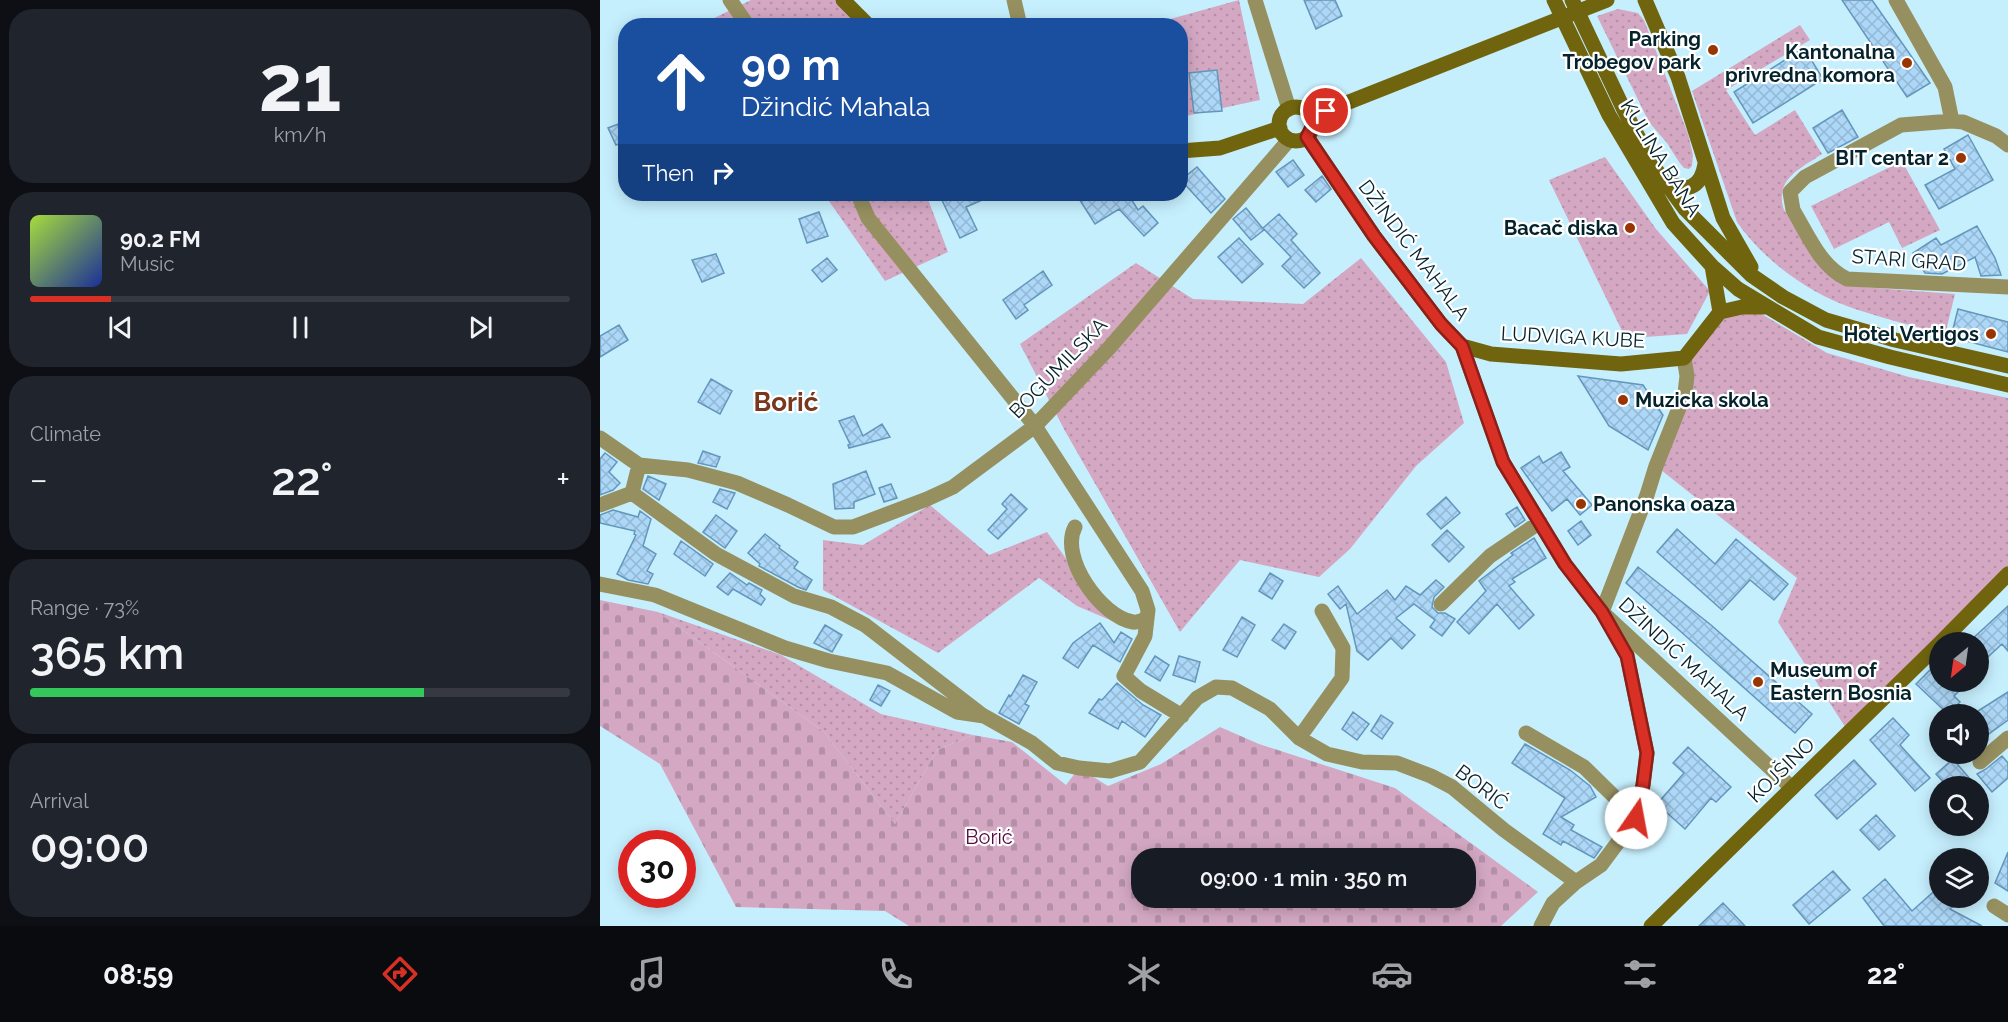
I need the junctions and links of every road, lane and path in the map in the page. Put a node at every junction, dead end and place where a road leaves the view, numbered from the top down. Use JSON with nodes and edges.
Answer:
{"nodes":[{"id":1,"x":730,"y":0,"type":"edge"},
{"id":2,"x":843,"y":0,"type":"edge"},
{"id":3,"x":1014,"y":0,"type":"edge"},
{"id":4,"x":1255,"y":0,"type":"edge"},
{"id":5,"x":1554,"y":0,"type":"edge"},
{"id":6,"x":1572,"y":0,"type":"edge"},
{"id":7,"x":1645,"y":0,"type":"edge"},
{"id":8,"x":1896,"y":0,"type":"edge"},
{"id":9,"x":1601,"y":2,"type":"edge"},
{"id":10,"x":742,"y":18,"type":"edge"},
{"id":11,"x":861,"y":18,"type":"edge"},
{"id":12,"x":1018,"y":18,"type":"edge"},
{"id":13,"x":1289,"y":109,"type":"junction"},
{"id":14,"x":1311,"y":117,"type":"junction"},
{"id":15,"x":1952,"y":121,"type":"junction"},
{"id":16,"x":1284,"y":134,"type":"junction"},
{"id":17,"x":1307,"y":137,"type":"junction"},
{"id":18,"x":2008,"y":145,"type":"edge"},
{"id":19,"x":1188,"y":150,"type":"edge"},
{"id":20,"x":1705,"y":164,"type":"junction"},
{"id":21,"x":1654,"y":167,"type":"junction"},
{"id":22,"x":861,"y":201,"type":"edge"},
{"id":23,"x":1712,"y":266,"type":"junction"},
{"id":24,"x":1760,"y":280,"type":"junction"},
{"id":25,"x":2008,"y":287,"type":"edge"},
{"id":26,"x":1767,"y":308,"type":"junction"},
{"id":27,"x":1720,"y":312,"type":"junction"},
{"id":28,"x":1462,"y":346,"type":"junction"},
{"id":29,"x":1684,"y":358,"type":"junction"},
{"id":30,"x":2008,"y":366,"type":"edge"},
{"id":31,"x":2008,"y":385,"type":"edge"},
{"id":32,"x":1035,"y":426,"type":"junction"},
{"id":33,"x":600,"y":438,"type":"edge"},
{"id":34,"x":639,"y":465,"type":"junction"},
{"id":35,"x":632,"y":493,"type":"junction"},
{"id":36,"x":600,"y":506,"type":"edge"},
{"id":37,"x":1540,"y":522,"type":"junction"},
{"id":38,"x":1075,"y":527,"type":"dead end"},
{"id":39,"x":2008,"y":574,"type":"edge"},
{"id":40,"x":600,"y":584,"type":"edge"},
{"id":41,"x":1441,"y":604,"type":"dead end"},
{"id":42,"x":1322,"y":611,"type":"dead end"},
{"id":43,"x":1602,"y":612,"type":"junction"},
{"id":44,"x":1147,"y":619,"type":"junction"},
{"id":45,"x":1951,"y":632,"type":"edge"},
{"id":46,"x":1929,"y":654,"type":"edge"},
{"id":47,"x":1182,"y":716,"type":"junction"},
{"id":48,"x":984,"y":717,"type":"junction"},
{"id":49,"x":1526,"y":733,"type":"dead end"},
{"id":50,"x":1299,"y":738,"type":"junction"},
{"id":51,"x":2008,"y":738,"type":"edge"},
{"id":52,"x":1989,"y":754,"type":"edge"},
{"id":53,"x":1792,"y":788,"type":"junction"},
{"id":54,"x":1636,"y":818,"type":"junction"},
{"id":55,"x":1576,"y":882,"type":"junction"},
{"id":56,"x":1994,"y":906,"type":"dead end"},
{"id":57,"x":2008,"y":915,"type":"edge"},
{"id":58,"x":1541,"y":926,"type":"edge"},
{"id":59,"x":1651,"y":926,"type":"edge"}],
"edges":[{"from":1,"to":10,"type":"street"},
{"from":2,"to":11,"type":"street"},
{"from":3,"to":12,"type":"street"},
{"from":4,"to":13,"type":"street"},
{"from":5,"to":23,"type":"street","name":"KULINA BANA"},
{"from":6,"to":21,"type":"street","name":"KULINA BANA"},
{"from":7,"to":20,"type":"street"},
{"from":8,"to":15,"type":"street"},
{"from":9,"to":14,"type":"street"},
{"from":13,"to":14,"type":"street"},
{"from":13,"to":16,"type":"street"},
{"from":14,"to":17,"type":"street"},
{"from":15,"to":18,"type":"street"},
{"from":15,"to":25,"type":"street","name":"STARI GRAD"},
{"from":16,"to":17,"type":"street"},
{"from":16,"to":19,"type":"street"},
{"from":16,"to":32,"type":"street","name":"BOGUMILSKA"},
{"from":17,"to":28,"type":"street","name":"DŽINDIĆ MAHALA"},
{"from":20,"to":21,"type":"street"},
{"from":20,"to":24,"type":"street"},
{"from":21,"to":24,"type":"street","name":"KULINA BANA"},
{"from":22,"to":32,"type":"street"},
{"from":23,"to":26,"type":"street","name":"KULINA BANA"},
{"from":23,"to":27,"type":"street"},
{"from":24,"to":30,"type":"street","name":"KULINA BANA"},
{"from":26,"to":27,"type":"street"},
{"from":26,"to":31,"type":"street","name":"KULINA BANA"},
{"from":27,"to":29,"type":"street"},
{"from":28,"to":29,"type":"street","name":"LUDVIGA KUBE"},
{"from":28,"to":37,"type":"street","name":"DŽINDIĆ MAHALA"},
{"from":29,"to":43,"type":"street"},
{"from":32,"to":34,"type":"street","name":"BOGUMILSKA"},
{"from":32,"to":44,"type":"street"},
{"from":33,"to":34,"type":"street","name":"BOGUMILSKA"},
{"from":34,"to":35,"type":"street"},
{"from":35,"to":36,"type":"street"},
{"from":35,"to":48,"type":"street"},
{"from":37,"to":41,"type":"street"},
{"from":37,"to":43,"type":"street","name":"DŽINDIĆ MAHALA"},
{"from":38,"to":44,"type":"street"},
{"from":39,"to":45,"type":"street","name":"KOJŠINO"},
{"from":40,"to":48,"type":"street","name":"BORIĆ"},
{"from":42,"to":50,"type":"street"},
{"from":43,"to":53,"type":"street","name":"DŽINDIĆ MAHALA"},
{"from":43,"to":54,"type":"street"},
{"from":44,"to":47,"type":"street"},
{"from":46,"to":53,"type":"street","name":"KOJŠINO"},
{"from":47,"to":48,"type":"street","name":"BORIĆ"},
{"from":47,"to":50,"type":"street","name":"BORIĆ"},
{"from":49,"to":54,"type":"street"},
{"from":50,"to":55,"type":"street","name":"BORIĆ"},
{"from":51,"to":52,"type":"street"},
{"from":53,"to":59,"type":"street","name":"KOJŠINO"},
{"from":54,"to":55,"type":"street"},
{"from":55,"to":58,"type":"street"},
{"from":56,"to":57,"type":"street"}]}
